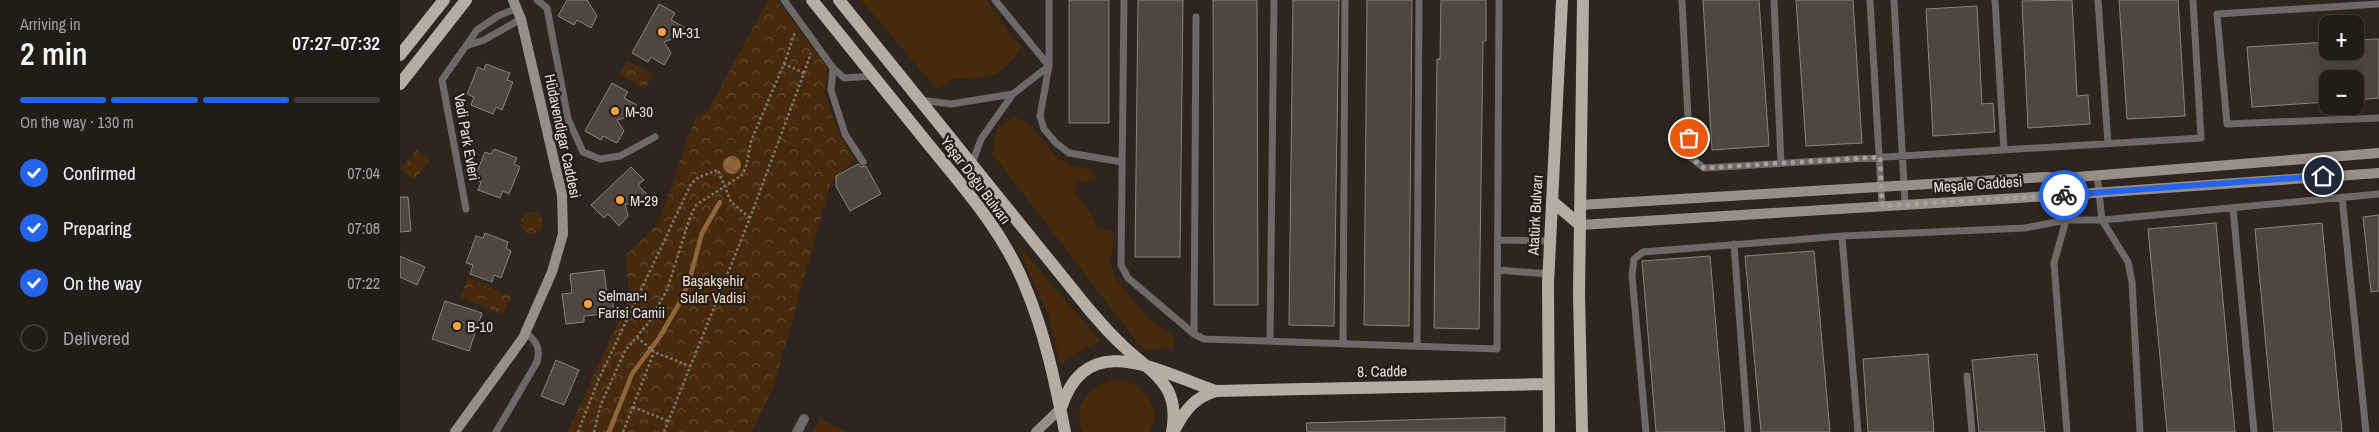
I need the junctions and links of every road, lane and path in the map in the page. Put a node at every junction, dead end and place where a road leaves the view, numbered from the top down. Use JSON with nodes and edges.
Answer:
{"nodes":[{"id":1,"x":444,"y":0,"type":"edge"},
{"id":2,"x":466,"y":0,"type":"edge"},
{"id":3,"x":537,"y":0,"type":"edge"},
{"id":4,"x":784,"y":0,"type":"edge"},
{"id":5,"x":812,"y":0,"type":"edge"},
{"id":6,"x":840,"y":0,"type":"edge"},
{"id":7,"x":995,"y":0,"type":"edge"},
{"id":8,"x":1049,"y":0,"type":"edge"},
{"id":9,"x":1124,"y":0,"type":"edge"},
{"id":10,"x":1274,"y":0,"type":"edge"},
{"id":11,"x":1345,"y":0,"type":"edge"},
{"id":12,"x":1419,"y":0,"type":"edge"},
{"id":13,"x":1499,"y":0,"type":"edge"},
{"id":14,"x":1583,"y":0,"type":"edge"},
{"id":15,"x":1682,"y":0,"type":"edge"},
{"id":16,"x":1774,"y":0,"type":"edge"},
{"id":17,"x":1870,"y":0,"type":"edge"},
{"id":18,"x":1894,"y":0,"type":"edge"},
{"id":19,"x":1995,"y":0,"type":"edge"},
{"id":20,"x":2098,"y":0,"type":"edge"},
{"id":21,"x":2193,"y":0,"type":"edge"},
{"id":22,"x":1562,"y":1,"type":"edge"},
{"id":23,"x":515,"y":4,"type":"edge"},
{"id":24,"x":2379,"y":4,"type":"edge"},
{"id":25,"x":1196,"y":17,"type":"dead end"},
{"id":26,"x":522,"y":19,"type":"junction"},
{"id":27,"x":799,"y":21,"type":"junction"},
{"id":28,"x":815,"y":43,"type":"junction"},
{"id":29,"x":466,"y":46,"type":"junction"},
{"id":30,"x":400,"y":56,"type":"edge"},
{"id":31,"x":784,"y":64,"type":"junction"},
{"id":32,"x":1049,"y":66,"type":"junction"},
{"id":33,"x":833,"y":68,"type":"junction"},
{"id":34,"x":804,"y":73,"type":"junction"},
{"id":35,"x":874,"y":76,"type":"junction"},
{"id":36,"x":400,"y":84,"type":"edge"},
{"id":37,"x":1013,"y":94,"type":"junction"},
{"id":38,"x":919,"y":100,"type":"junction"},
{"id":39,"x":2379,"y":118,"type":"edge"},
{"id":40,"x":655,"y":137,"type":"dead end"},
{"id":41,"x":2108,"y":144,"type":"junction"},
{"id":42,"x":2004,"y":150,"type":"junction"},
{"id":43,"x":2379,"y":153,"type":"edge"},
{"id":44,"x":1903,"y":156,"type":"junction"},
{"id":45,"x":1880,"y":157,"type":"junction"},
{"id":46,"x":863,"y":162,"type":"dead end"},
{"id":47,"x":1122,"y":162,"type":"junction"},
{"id":48,"x":1781,"y":163,"type":"junction"},
{"id":49,"x":972,"y":164,"type":"junction"},
{"id":50,"x":2379,"y":173,"type":"edge"},
{"id":51,"x":2097,"y":174,"type":"junction"},
{"id":52,"x":2064,"y":178,"type":"junction"},
{"id":53,"x":1904,"y":186,"type":"junction"},
{"id":54,"x":1881,"y":187,"type":"junction"},
{"id":55,"x":724,"y":188,"type":"junction"},
{"id":56,"x":2099,"y":192,"type":"junction"},
{"id":57,"x":2379,"y":194,"type":"edge"},
{"id":58,"x":2065,"y":195,"type":"junction"},
{"id":59,"x":2342,"y":197,"type":"junction"},
{"id":60,"x":1552,"y":202,"type":"junction"},
{"id":61,"x":1906,"y":204,"type":"junction"},
{"id":62,"x":1580,"y":205,"type":"junction"},
{"id":63,"x":1882,"y":206,"type":"junction"},
{"id":64,"x":2233,"y":208,"type":"junction"},
{"id":65,"x":466,"y":209,"type":"dead end"},
{"id":66,"x":750,"y":218,"type":"junction"},
{"id":67,"x":2066,"y":220,"type":"junction"},
{"id":68,"x":2102,"y":220,"type":"junction"},
{"id":69,"x":1580,"y":225,"type":"junction"},
{"id":70,"x":1842,"y":236,"type":"junction"},
{"id":71,"x":1498,"y":240,"type":"junction"},
{"id":72,"x":1550,"y":240,"type":"junction"},
{"id":73,"x":1734,"y":244,"type":"junction"},
{"id":74,"x":1498,"y":270,"type":"junction"},
{"id":75,"x":1549,"y":274,"type":"junction"},
{"id":76,"x":526,"y":332,"type":"junction"},
{"id":77,"x":1194,"y":334,"type":"junction"},
{"id":78,"x":636,"y":337,"type":"junction"},
{"id":79,"x":1270,"y":341,"type":"junction"},
{"id":80,"x":1343,"y":344,"type":"junction"},
{"id":81,"x":1417,"y":346,"type":"junction"},
{"id":82,"x":654,"y":352,"type":"junction"},
{"id":83,"x":1144,"y":365,"type":"junction"},
{"id":84,"x":690,"y":366,"type":"junction"},
{"id":85,"x":1967,"y":376,"type":"dead end"},
{"id":86,"x":1547,"y":384,"type":"junction"},
{"id":87,"x":1216,"y":391,"type":"junction"},
{"id":88,"x":633,"y":407,"type":"junction"},
{"id":89,"x":1061,"y":408,"type":"junction"},
{"id":90,"x":804,"y":419,"type":"dead end"},
{"id":91,"x":668,"y":421,"type":"junction"},
{"id":92,"x":455,"y":432,"type":"edge"},
{"id":93,"x":496,"y":432,"type":"edge"},
{"id":94,"x":578,"y":432,"type":"edge"},
{"id":95,"x":594,"y":432,"type":"edge"},
{"id":96,"x":623,"y":432,"type":"edge"},
{"id":97,"x":664,"y":432,"type":"edge"},
{"id":98,"x":798,"y":432,"type":"edge"},
{"id":99,"x":1036,"y":432,"type":"edge"},
{"id":100,"x":1065,"y":432,"type":"edge"},
{"id":101,"x":1173,"y":432,"type":"edge"},
{"id":102,"x":1549,"y":432,"type":"edge"},
{"id":103,"x":1582,"y":432,"type":"edge"},
{"id":104,"x":1646,"y":432,"type":"edge"},
{"id":105,"x":1748,"y":432,"type":"edge"},
{"id":106,"x":1858,"y":432,"type":"edge"},
{"id":107,"x":1972,"y":432,"type":"edge"},
{"id":108,"x":2067,"y":432,"type":"edge"},
{"id":109,"x":2140,"y":432,"type":"edge"},
{"id":110,"x":2254,"y":432,"type":"edge"},
{"id":111,"x":2366,"y":432,"type":"edge"}],
"edges":[{"from":1,"to":30,"type":"main road"},
{"from":2,"to":36,"type":"main road"},
{"from":3,"to":40,"type":"lane"},
{"from":4,"to":27,"type":"lane"},
{"from":5,"to":35,"type":"main road","name":"Yaşar Doğu Bulvarı"},
{"from":6,"to":38,"type":"main road","name":"Yaşar Doğu Bulvarı"},
{"from":7,"to":32,"type":"lane"},
{"from":8,"to":32,"type":"lane"},
{"from":9,"to":47,"type":"lane"},
{"from":10,"to":79,"type":"lane"},
{"from":11,"to":80,"type":"lane"},
{"from":12,"to":81,"type":"lane"},
{"from":13,"to":71,"type":"lane"},
{"from":14,"to":62,"type":"main road"},
{"from":15,"to":48,"type":"lane"},
{"from":16,"to":48,"type":"lane"},
{"from":17,"to":45,"type":"lane"},
{"from":18,"to":44,"type":"lane"},
{"from":19,"to":42,"type":"lane"},
{"from":20,"to":41,"type":"lane"},
{"from":21,"to":41,"type":"lane"},
{"from":22,"to":60,"type":"main road","name":"Atatürk Bulvarı"},
{"from":23,"to":26,"type":"street","name":"Hüdavendigar Caddesi"},
{"from":23,"to":29,"type":"lane","name":"Vadi Park Evleri"},
{"from":24,"to":39,"type":"lane"},
{"from":25,"to":77,"type":"lane"},
{"from":26,"to":29,"type":"lane"},
{"from":26,"to":76,"type":"street","name":"Hüdavendigar Caddesi"},
{"from":27,"to":28,"type":"lane"},
{"from":27,"to":31,"type":"path"},
{"from":28,"to":33,"type":"lane"},
{"from":28,"to":34,"type":"path"},
{"from":29,"to":65,"type":"lane","name":"Vadi Park Evleri"},
{"from":31,"to":34,"type":"path"},
{"from":31,"to":55,"type":"path"},
{"from":32,"to":37,"type":"lane"},
{"from":32,"to":47,"type":"lane"},
{"from":33,"to":35,"type":"lane"},
{"from":33,"to":46,"type":"lane"},
{"from":34,"to":66,"type":"path"},
{"from":35,"to":89,"type":"main road","name":"Yaşar Doğu Bulvarı"},
{"from":37,"to":38,"type":"lane"},
{"from":37,"to":49,"type":"lane"},
{"from":38,"to":49,"type":"main road","name":"Yaşar Doğu Bulvarı"},
{"from":41,"to":42,"type":"lane"},
{"from":42,"to":44,"type":"lane"},
{"from":43,"to":51,"type":"street","name":"Meşale Caddesi"},
{"from":44,"to":45,"type":"lane"},
{"from":44,"to":53,"type":"lane"},
{"from":45,"to":48,"type":"lane"},
{"from":45,"to":54,"type":"lane"},
{"from":47,"to":77,"type":"lane"},
{"from":49,"to":83,"type":"main road","name":"Yaşar Doğu Bulvarı"},
{"from":50,"to":56,"type":"street","name":"Meşale Caddesi"},
{"from":51,"to":52,"type":"street","name":"Meşale Caddesi"},
{"from":51,"to":56,"type":"lane"},
{"from":52,"to":53,"type":"street","name":"Meşale Caddesi"},
{"from":52,"to":58,"type":"lane"},
{"from":53,"to":54,"type":"street","name":"Meşale Caddesi"},
{"from":53,"to":61,"type":"lane"},
{"from":54,"to":62,"type":"street","name":"Meşale Caddesi"},
{"from":54,"to":63,"type":"lane"},
{"from":55,"to":66,"type":"path"},
{"from":55,"to":78,"type":"path"},
{"from":55,"to":94,"type":"path"},
{"from":56,"to":58,"type":"street","name":"Meşale Caddesi"},
{"from":56,"to":68,"type":"lane"},
{"from":57,"to":59,"type":"lane"},
{"from":58,"to":61,"type":"street","name":"Meşale Caddesi"},
{"from":58,"to":67,"type":"lane"},
{"from":59,"to":64,"type":"lane"},
{"from":59,"to":111,"type":"lane"},
{"from":60,"to":69,"type":"main road"},
{"from":60,"to":72,"type":"main road","name":"Atatürk Bulvarı"},
{"from":61,"to":63,"type":"street","name":"Meşale Caddesi"},
{"from":62,"to":69,"type":"main road"},
{"from":63,"to":69,"type":"street","name":"Meşale Caddesi"},
{"from":64,"to":68,"type":"lane"},
{"from":64,"to":110,"type":"lane"},
{"from":66,"to":84,"type":"path"},
{"from":67,"to":68,"type":"lane"},
{"from":67,"to":70,"type":"lane"},
{"from":67,"to":108,"type":"lane"},
{"from":68,"to":109,"type":"lane"},
{"from":69,"to":103,"type":"main road"},
{"from":70,"to":73,"type":"lane"},
{"from":70,"to":106,"type":"lane"},
{"from":71,"to":72,"type":"lane"},
{"from":71,"to":74,"type":"lane"},
{"from":72,"to":75,"type":"main road","name":"Atatürk Bulvarı"},
{"from":73,"to":104,"type":"lane"},
{"from":73,"to":105,"type":"lane"},
{"from":74,"to":75,"type":"lane"},
{"from":74,"to":81,"type":"lane"},
{"from":75,"to":86,"type":"main road","name":"Atatürk Bulvarı"},
{"from":76,"to":92,"type":"street","name":"Hüdavendigar Caddesi"},
{"from":76,"to":93,"type":"lane"},
{"from":77,"to":79,"type":"lane"},
{"from":78,"to":82,"type":"path"},
{"from":78,"to":95,"type":"path"},
{"from":79,"to":80,"type":"lane"},
{"from":80,"to":81,"type":"lane"},
{"from":82,"to":84,"type":"path"},
{"from":82,"to":88,"type":"path"},
{"from":83,"to":87,"type":"main road"},
{"from":83,"to":89,"type":"main road","name":"Yaşar Doğu Bulvarı"},
{"from":83,"to":101,"type":"main road","name":"Yaşar Doğu Bulvarı"},
{"from":84,"to":91,"type":"path"},
{"from":85,"to":107,"type":"lane"},
{"from":86,"to":87,"type":"main road","name":"8. Cadde"},
{"from":86,"to":102,"type":"main road","name":"Atatürk Bulvarı"},
{"from":87,"to":101,"type":"main road","name":"Yaşar Doğu Bulvarı"},
{"from":88,"to":91,"type":"path"},
{"from":88,"to":96,"type":"path"},
{"from":89,"to":99,"type":"street"},
{"from":89,"to":100,"type":"main road","name":"Yaşar Doğu Bulvarı"},
{"from":90,"to":98,"type":"street"},
{"from":91,"to":97,"type":"path"}]}
